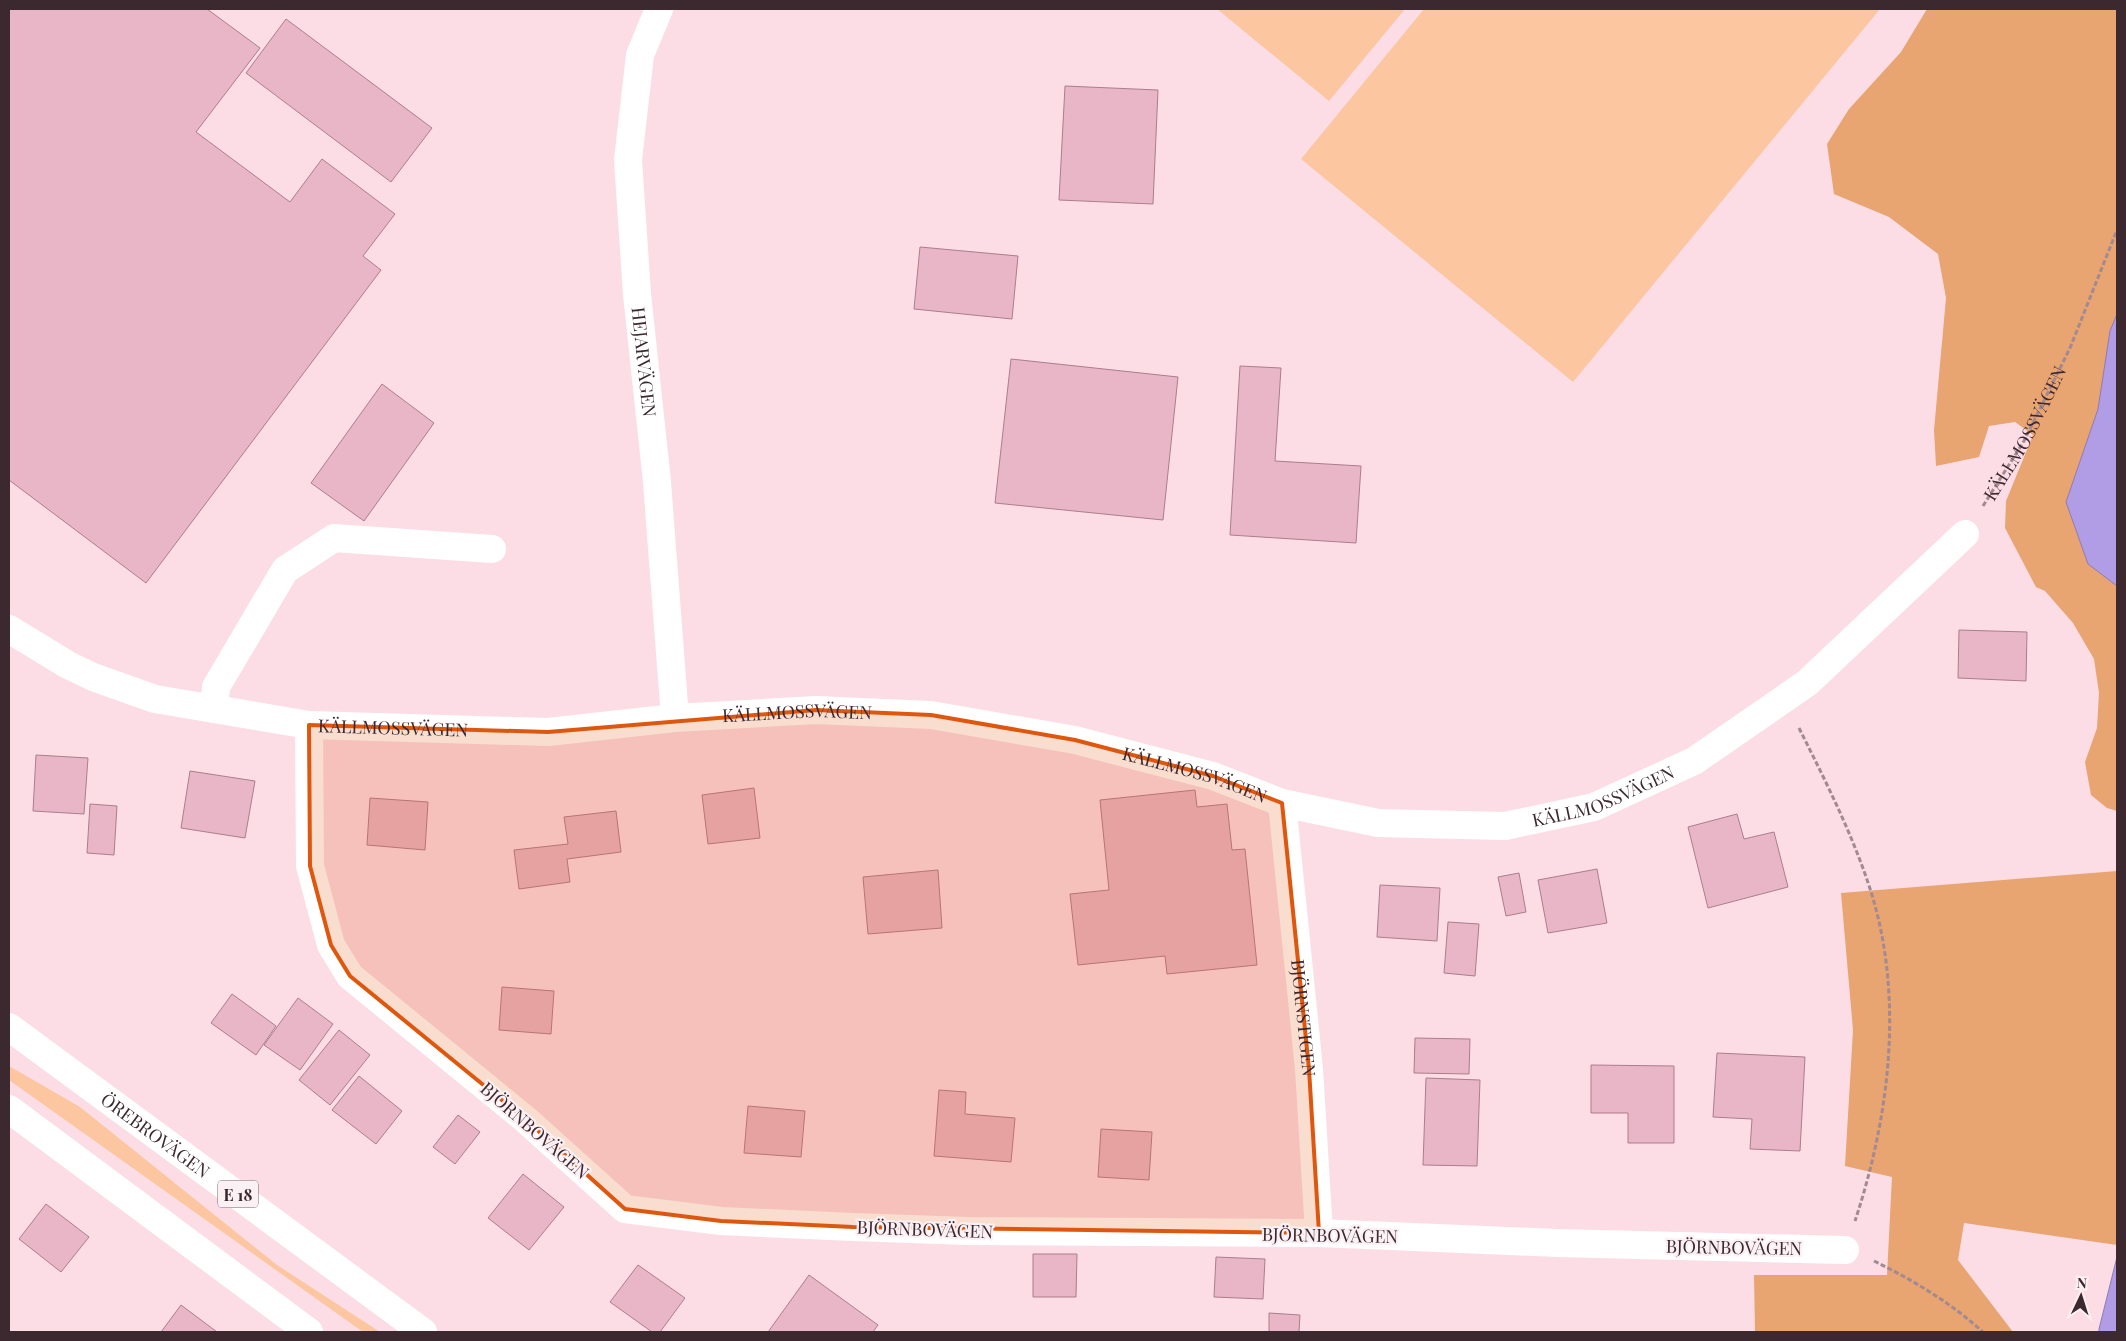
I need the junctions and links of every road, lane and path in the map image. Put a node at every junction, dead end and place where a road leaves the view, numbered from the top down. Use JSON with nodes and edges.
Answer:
{"nodes":[{"id":1,"x":659,"y":9,"type":"edge"},
{"id":2,"x":2117,"y":230,"type":"edge"},
{"id":3,"x":1965,"y":534,"type":"joint"},
{"id":4,"x":492,"y":549,"type":"dead end"},
{"id":5,"x":9,"y":629,"type":"edge"},
{"id":6,"x":1784,"y":698,"type":"junction"},
{"id":7,"x":214,"y":709,"type":"junction"},
{"id":8,"x":675,"y":718,"type":"junction"},
{"id":9,"x":309,"y":725,"type":"junction"},
{"id":10,"x":1282,"y":803,"type":"junction"},
{"id":11,"x":9,"y":1027,"type":"edge"},
{"id":12,"x":9,"y":1109,"type":"edge"},
{"id":13,"x":1319,"y":1233,"type":"junction"},
{"id":14,"x":1845,"y":1250,"type":"junction"},
{"id":15,"x":309,"y":1332,"type":"edge"},
{"id":16,"x":424,"y":1332,"type":"edge"},
{"id":17,"x":1983,"y":1332,"type":"edge"}],
"edges":[{"from":1,"to":8,"type":"main road","name":"HEJARVÄGEN"},
{"from":2,"to":3,"type":"path","name":"KÄLLMOSSVÄGEN"},
{"from":3,"to":6,"type":"main road","name":"KÄLLMOSSVÄGEN"},
{"from":4,"to":7,"type":"main road"},
{"from":5,"to":7,"type":"main road","name":"KÄLLMOSSVÄGEN"},
{"from":6,"to":10,"type":"main road","name":"KÄLLMOSSVÄGEN"},
{"from":6,"to":14,"type":"path"},
{"from":7,"to":9,"type":"main road","name":"KÄLLMOSSVÄGEN"},
{"from":8,"to":9,"type":"main road","name":"KÄLLMOSSVÄGEN"},
{"from":8,"to":10,"type":"main road","name":"KÄLLMOSSVÄGEN"},
{"from":9,"to":13,"type":"main road","name":"BJÖRNBOVÄGEN"},
{"from":10,"to":13,"type":"main road","name":"BJÖRNSTIGEN"},
{"from":11,"to":16,"type":"main road","name":"ÖREBROVÄGEN","number":"E 18"},
{"from":12,"to":15,"type":"main road"},
{"from":13,"to":14,"type":"main road","name":"BJÖRNBOVÄGEN"},
{"from":14,"to":17,"type":"path"}]}
